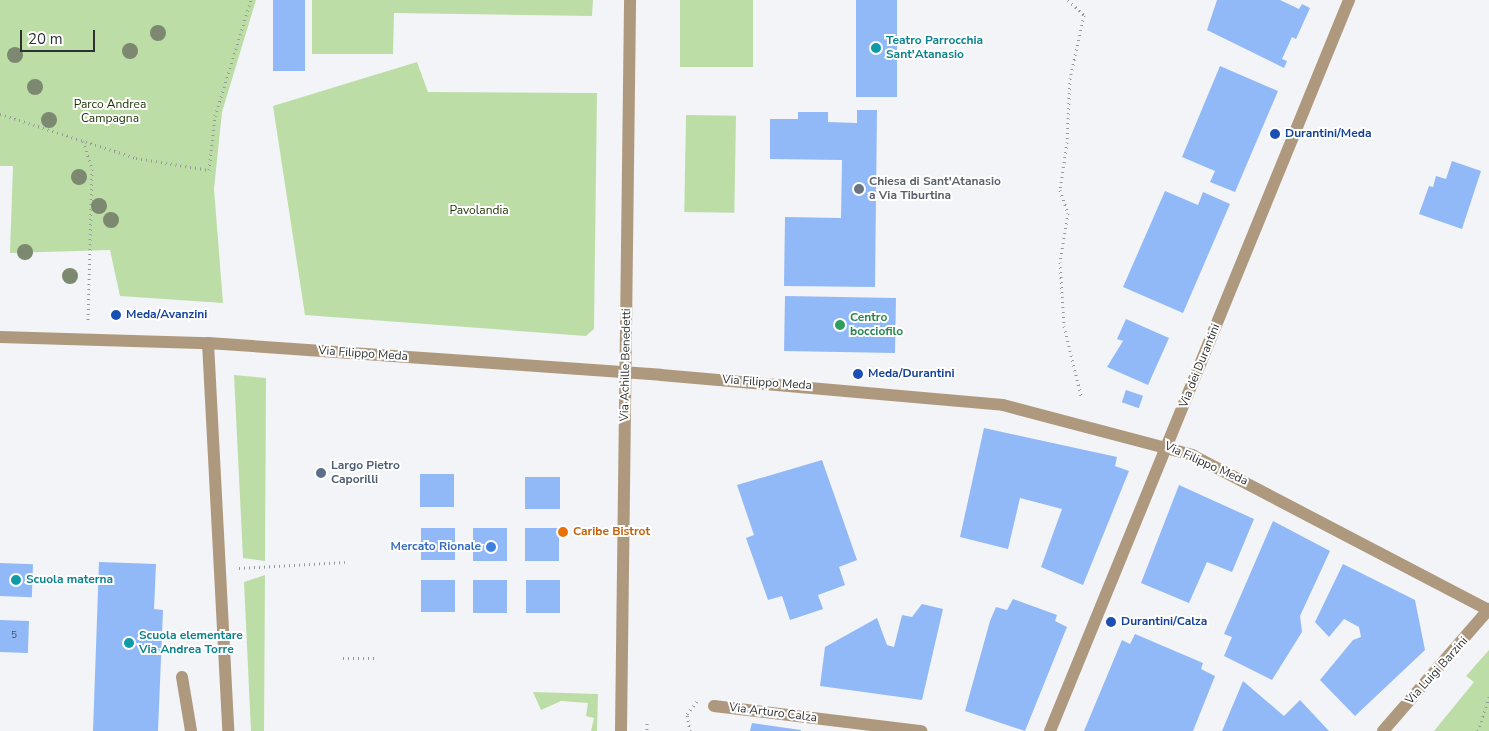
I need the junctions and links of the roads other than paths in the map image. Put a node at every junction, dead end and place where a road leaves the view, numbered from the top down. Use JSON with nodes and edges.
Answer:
{"nodes":[{"id":1,"x":630,"y":0,"type":"edge"},
{"id":2,"x":1349,"y":0,"type":"edge"},
{"id":3,"x":0,"y":337,"type":"edge"},
{"id":4,"x":208,"y":343,"type":"junction"},
{"id":5,"x":624,"y":372,"type":"junction"},
{"id":6,"x":1167,"y":445,"type":"junction"},
{"id":7,"x":1489,"y":609,"type":"edge"},
{"id":8,"x":182,"y":677,"type":"dead end"},
{"id":9,"x":714,"y":706,"type":"dead end"},
{"id":10,"x":191,"y":731,"type":"edge"},
{"id":11,"x":228,"y":731,"type":"edge"},
{"id":12,"x":621,"y":731,"type":"edge"},
{"id":13,"x":922,"y":731,"type":"edge"},
{"id":14,"x":1050,"y":731,"type":"edge"},
{"id":15,"x":1383,"y":731,"type":"edge"}],
"edges":[{"from":1,"to":5,"type":"street","name":"Via Achille Benedetti"},
{"from":2,"to":6,"type":"street","name":"Via dei Durantini"},
{"from":3,"to":4,"type":"street","name":"Via Filippo Meda"},
{"from":4,"to":5,"type":"street","name":"Via Filippo Meda"},
{"from":4,"to":11,"type":"street"},
{"from":5,"to":6,"type":"street","name":"Via Filippo Meda"},
{"from":5,"to":12,"type":"street","name":"Via Achille Benedetti"},
{"from":6,"to":7,"type":"street","name":"Via Filippo Meda"},
{"from":6,"to":14,"type":"street","name":"Via dei Durantini"},
{"from":7,"to":15,"type":"street","name":"Via Luigi Barzini"},
{"from":8,"to":10,"type":"street"},
{"from":9,"to":13,"type":"street","name":"Via Arturo Calza"}]}
